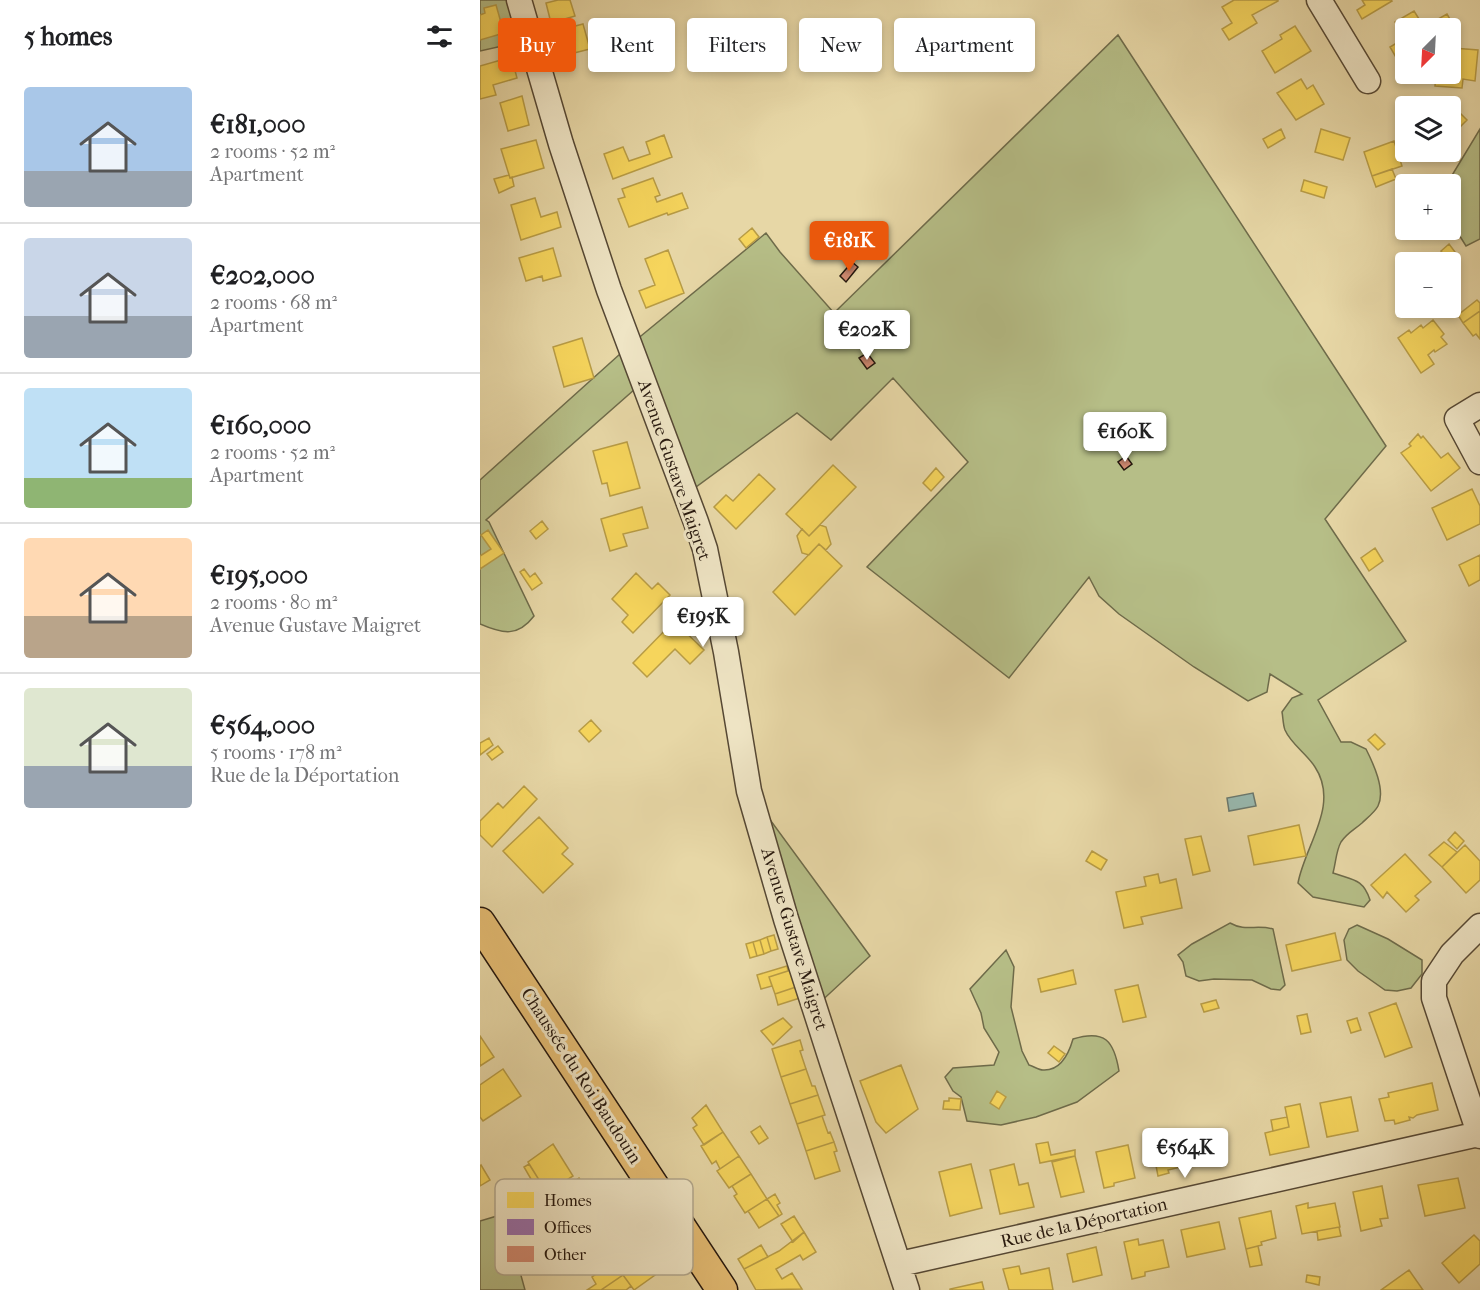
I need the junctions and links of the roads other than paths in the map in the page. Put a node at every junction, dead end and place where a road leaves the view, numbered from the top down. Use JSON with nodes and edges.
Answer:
{"nodes":[{"id":1,"x":519,"y":0,"type":"edge"},
{"id":2,"x":1319,"y":0,"type":"edge"},
{"id":3,"x":1368,"y":81,"type":"dead end"},
{"id":4,"x":1480,"y":405,"type":"edge"},
{"id":5,"x":1480,"y":462,"type":"edge"},
{"id":6,"x":480,"y":923,"type":"edge"},
{"id":7,"x":1480,"y":926,"type":"edge"},
{"id":8,"x":1480,"y":1135,"type":"edge"},
{"id":9,"x":649,"y":1179,"type":"edge"},
{"id":10,"x":693,"y":1246,"type":"edge"},
{"id":11,"x":900,"y":1264,"type":"junction"},
{"id":12,"x":722,"y":1290,"type":"edge"},
{"id":13,"x":907,"y":1290,"type":"edge"}],
"edges":[{"from":1,"to":11,"type":"street","name":"Avenue Gustave Maigret"},
{"from":2,"to":3,"type":"street"},
{"from":4,"to":5,"type":"street"},
{"from":6,"to":9,"type":"main road","name":"Chaussée du Roi Baudouin"},
{"from":7,"to":8,"type":"street"},
{"from":8,"to":11,"type":"street","name":"Rue de la Déportation"},
{"from":10,"to":12,"type":"main road","name":"Chaussée du Roi Baudouin"},
{"from":11,"to":13,"type":"street","name":"Avenue Gustave Maigret"}]}
